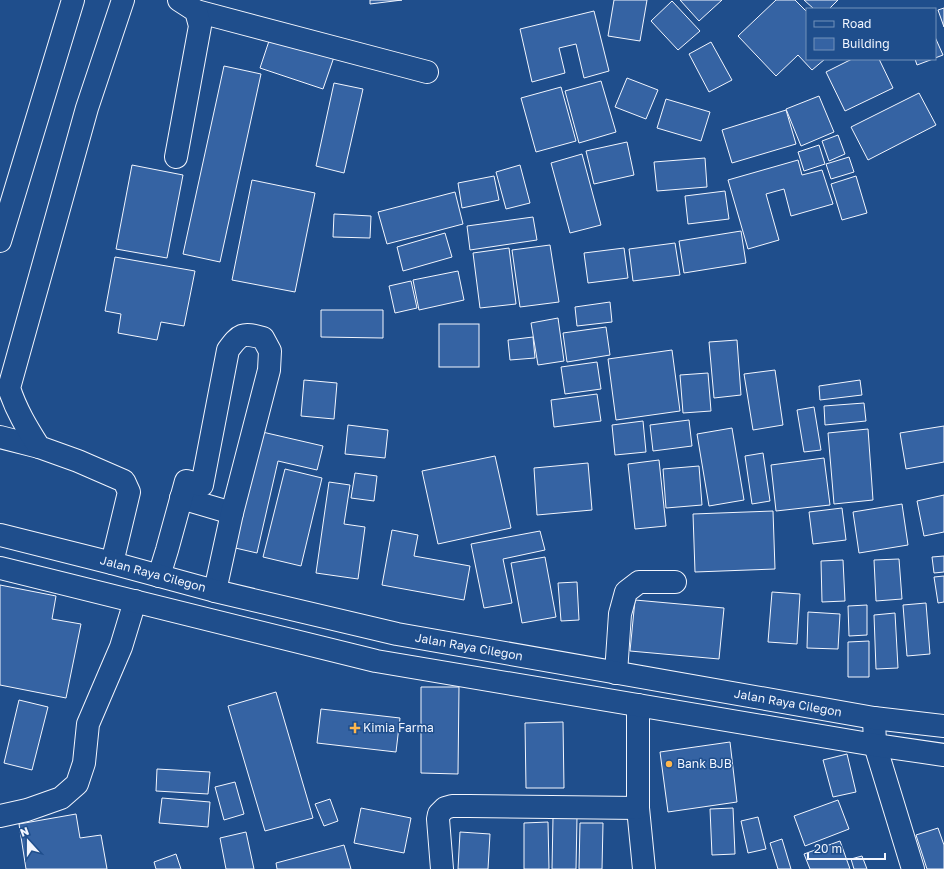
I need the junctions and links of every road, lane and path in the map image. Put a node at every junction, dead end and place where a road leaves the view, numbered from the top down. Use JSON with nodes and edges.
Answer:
{"nodes":[{"id":1,"x":73,"y":0,"type":"edge"},
{"id":2,"x":123,"y":0,"type":"edge"},
{"id":3,"x":188,"y":5,"type":"edge"},
{"id":4,"x":427,"y":72,"type":"dead end"},
{"id":5,"x":176,"y":158,"type":"dead end"},
{"id":6,"x":0,"y":241,"type":"edge"},
{"id":7,"x":4,"y":388,"type":"edge"},
{"id":8,"x":0,"y":437,"type":"edge"},
{"id":9,"x":39,"y":447,"type":"junction"},
{"id":10,"x":181,"y":498,"type":"junction"},
{"id":11,"x":232,"y":513,"type":"junction"},
{"id":12,"x":0,"y":535,"type":"edge"},
{"id":13,"x":112,"y":563,"type":"junction"},
{"id":14,"x":0,"y":568,"type":"edge"},
{"id":15,"x":159,"y":576,"type":"junction"},
{"id":16,"x":674,"y":582,"type":"dead end"},
{"id":17,"x":215,"y":591,"type":"junction"},
{"id":18,"x":135,"y":601,"type":"junction"},
{"id":19,"x":616,"y":673,"type":"junction"},
{"id":20,"x":638,"y":705,"type":"junction"},
{"id":21,"x":874,"y":718,"type":"junction"},
{"id":22,"x":944,"y":726,"type":"edge"},
{"id":23,"x":875,"y":745,"type":"junction"},
{"id":24,"x":944,"y":755,"type":"edge"},
{"id":25,"x":638,"y":808,"type":"junction"},
{"id":26,"x":0,"y":816,"type":"edge"},
{"id":27,"x":442,"y":869,"type":"edge"},
{"id":28,"x":644,"y":869,"type":"edge"},
{"id":29,"x":913,"y":869,"type":"edge"}],
"edges":[{"from":1,"to":6,"type":"main road"},
{"from":2,"to":7,"type":"main road"},
{"from":3,"to":4,"type":"main road"},
{"from":3,"to":5,"type":"main road"},
{"from":7,"to":9,"type":"main road"},
{"from":8,"to":9,"type":"main road"},
{"from":9,"to":13,"type":"main road"},
{"from":10,"to":11,"type":"main road"},
{"from":10,"to":11,"type":"main road"},
{"from":10,"to":15,"type":"main road"},
{"from":11,"to":17,"type":"main road"},
{"from":12,"to":13,"type":"main road","name":"Jalan Raya Cilegon"},
{"from":13,"to":15,"type":"main road","name":"Jalan Raya Cilegon"},
{"from":14,"to":18,"type":"main road"},
{"from":15,"to":17,"type":"main road","name":"Jalan Raya Cilegon"},
{"from":16,"to":19,"type":"main road"},
{"from":17,"to":19,"type":"main road","name":"Jalan Raya Cilegon"},
{"from":18,"to":20,"type":"main road"},
{"from":18,"to":26,"type":"main road"},
{"from":19,"to":21,"type":"main road","name":"Jalan Raya Cilegon"},
{"from":20,"to":23,"type":"main road"},
{"from":20,"to":25,"type":"main road"},
{"from":21,"to":22,"type":"main road","name":"Jalan Raya Cilegon"},
{"from":21,"to":23,"type":"main road"},
{"from":23,"to":24,"type":"main road"},
{"from":23,"to":29,"type":"main road"},
{"from":25,"to":27,"type":"main road"},
{"from":25,"to":28,"type":"main road"}]}
